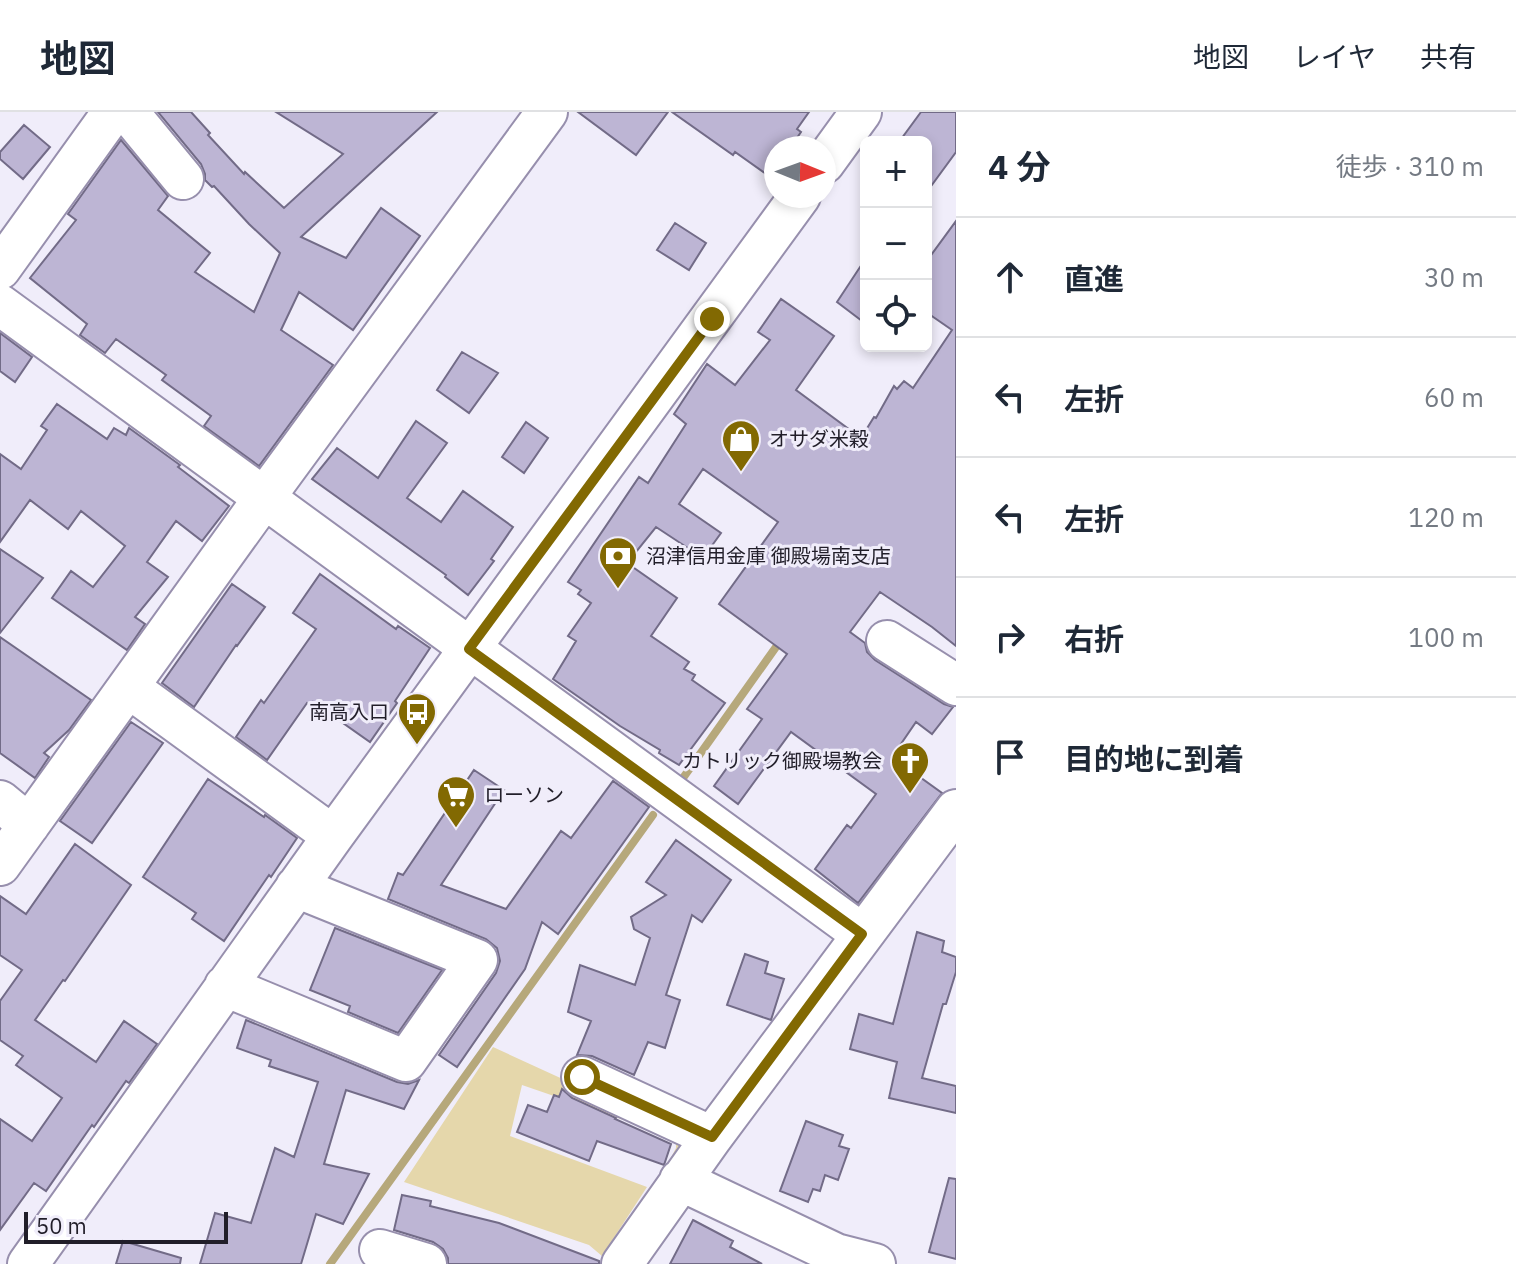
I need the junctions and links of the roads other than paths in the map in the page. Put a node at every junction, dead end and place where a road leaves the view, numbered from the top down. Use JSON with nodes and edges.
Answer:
{"nodes":[{"id":1,"x":113,"y":112,"type":"edge"},
{"id":2,"x":128,"y":112,"type":"edge"},
{"id":3,"x":547,"y":112,"type":"edge"},
{"id":4,"x":861,"y":112,"type":"edge"},
{"id":5,"x":836,"y":146,"type":"edge"},
{"id":6,"x":183,"y":179,"type":"dead end"},
{"id":7,"x":791,"y":208,"type":"edge"},
{"id":8,"x":0,"y":269,"type":"edge"},
{"id":9,"x":0,"y":305,"type":"edge"},
{"id":10,"x":264,"y":498,"type":"junction"},
{"id":11,"x":887,"y":641,"type":"dead end"},
{"id":12,"x":469,"y":649,"type":"junction"},
{"id":13,"x":956,"y":685,"type":"edge"},
{"id":14,"x":128,"y":687,"type":"junction"},
{"id":15,"x":956,"y":810,"type":"edge"},
{"id":16,"x":15,"y":813,"type":"edge"},
{"id":17,"x":333,"y":836,"type":"junction"},
{"id":18,"x":0,"y":865,"type":"edge"},
{"id":19,"x":296,"y":887,"type":"junction"},
{"id":20,"x":862,"y":934,"type":"junction"},
{"id":21,"x":225,"y":986,"type":"junction"},
{"id":22,"x":582,"y":1077,"type":"dead end"},
{"id":23,"x":712,"y":1137,"type":"junction"},
{"id":24,"x":680,"y":1180,"type":"junction"},
{"id":25,"x":380,"y":1250,"type":"dead end"},
{"id":26,"x":28,"y":1264,"type":"edge"},
{"id":27,"x":426,"y":1264,"type":"edge"},
{"id":28,"x":622,"y":1264,"type":"edge"},
{"id":29,"x":875,"y":1264,"type":"edge"}],
"edges":[{"from":1,"to":8,"type":"street"},
{"from":2,"to":6,"type":"street"},
{"from":3,"to":10,"type":"street"},
{"from":4,"to":5,"type":"street"},
{"from":7,"to":12,"type":"street"},
{"from":9,"to":10,"type":"street"},
{"from":10,"to":12,"type":"street"},
{"from":10,"to":14,"type":"street"},
{"from":11,"to":13,"type":"street"},
{"from":12,"to":17,"type":"street"},
{"from":12,"to":20,"type":"street"},
{"from":14,"to":16,"type":"street"},
{"from":14,"to":17,"type":"street"},
{"from":15,"to":20,"type":"street"},
{"from":16,"to":18,"type":"street"},
{"from":17,"to":19,"type":"street"},
{"from":19,"to":21,"type":"street"},
{"from":19,"to":21,"type":"street"},
{"from":20,"to":23,"type":"street"},
{"from":21,"to":26,"type":"street"},
{"from":22,"to":23,"type":"street"},
{"from":23,"to":24,"type":"street"},
{"from":24,"to":28,"type":"street"},
{"from":24,"to":29,"type":"street"},
{"from":25,"to":27,"type":"street"}]}
